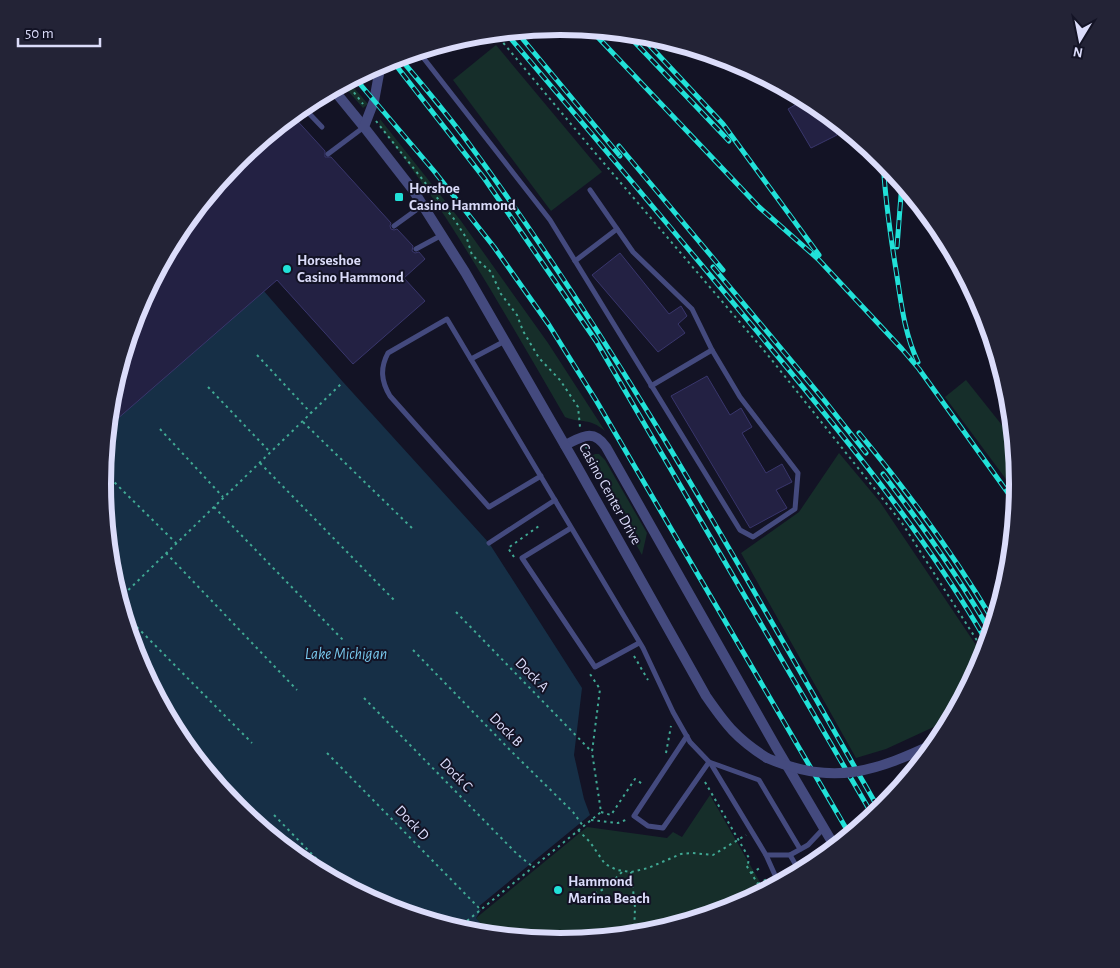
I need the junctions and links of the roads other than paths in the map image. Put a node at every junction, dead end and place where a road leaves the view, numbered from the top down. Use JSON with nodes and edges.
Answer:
{"nodes":[{"id":1,"x":423,"y":57,"type":"edge"},
{"id":2,"x":379,"y":73,"type":"edge"},
{"id":3,"x":337,"y":94,"type":"edge"},
{"id":4,"x":308,"y":113,"type":"edge"},
{"id":5,"x":322,"y":127,"type":"dead end"},
{"id":6,"x":364,"y":127,"type":"junction"},
{"id":7,"x":328,"y":154,"type":"dead end"},
{"id":8,"x":590,"y":190,"type":"dead end"},
{"id":9,"x":423,"y":205,"type":"junction"},
{"id":10,"x":394,"y":226,"type":"dead end"},
{"id":11,"x":617,"y":229,"type":"junction"},
{"id":12,"x":442,"y":235,"type":"junction"},
{"id":13,"x":416,"y":249,"type":"dead end"},
{"id":14,"x":575,"y":261,"type":"junction"},
{"id":15,"x":505,"y":341,"type":"junction"},
{"id":16,"x":712,"y":350,"type":"junction"},
{"id":17,"x":471,"y":359,"type":"junction"},
{"id":18,"x":651,"y":386,"type":"junction"},
{"id":19,"x":565,"y":444,"type":"junction"},
{"id":20,"x":540,"y":476,"type":"junction"},
{"id":21,"x":555,"y":500,"type":"junction"},
{"id":22,"x":571,"y":528,"type":"junction"},
{"id":23,"x":489,"y":543,"type":"dead end"},
{"id":24,"x":639,"y":642,"type":"junction"},
{"id":25,"x":687,"y":736,"type":"junction"},
{"id":26,"x":921,"y":750,"type":"edge"},
{"id":27,"x":709,"y":762,"type":"junction"},
{"id":28,"x":824,"y":828,"type":"junction"},
{"id":29,"x":832,"y":841,"type":"edge"},
{"id":30,"x":800,"y":849,"type":"junction"},
{"id":31,"x":766,"y":855,"type":"junction"},
{"id":32,"x":790,"y":855,"type":"junction"},
{"id":33,"x":796,"y":865,"type":"edge"},
{"id":34,"x":775,"y":878,"type":"edge"}],
"edges":[{"from":1,"to":14,"type":"lane"},
{"from":2,"to":6,"type":"street"},
{"from":3,"to":6,"type":"street","name":"Casino Center Drive"},
{"from":4,"to":5,"type":"lane"},
{"from":6,"to":7,"type":"lane"},
{"from":6,"to":9,"type":"street","name":"Casino Center Drive"},
{"from":8,"to":11,"type":"lane"},
{"from":9,"to":10,"type":"lane"},
{"from":9,"to":12,"type":"street","name":"Casino Center Drive"},
{"from":11,"to":14,"type":"lane"},
{"from":11,"to":16,"type":"lane"},
{"from":12,"to":13,"type":"lane"},
{"from":12,"to":15,"type":"street","name":"Casino Center Drive"},
{"from":14,"to":18,"type":"lane"},
{"from":15,"to":17,"type":"lane"},
{"from":15,"to":19,"type":"street","name":"Casino Center Drive"},
{"from":16,"to":18,"type":"lane"},
{"from":16,"to":18,"type":"lane"},
{"from":17,"to":20,"type":"lane"},
{"from":17,"to":20,"type":"lane"},
{"from":19,"to":26,"type":"street","name":"Casino Center Drive","bridge":true},
{"from":19,"to":28,"type":"street"},
{"from":20,"to":21,"type":"lane"},
{"from":21,"to":22,"type":"lane"},
{"from":21,"to":23,"type":"lane"},
{"from":22,"to":24,"type":"lane"},
{"from":22,"to":24,"type":"lane"},
{"from":24,"to":25,"type":"lane"},
{"from":25,"to":27,"type":"lane"},
{"from":25,"to":27,"type":"lane"},
{"from":27,"to":30,"type":"lane"},
{"from":27,"to":31,"type":"lane"},
{"from":28,"to":29,"type":"street"},
{"from":28,"to":30,"type":"lane"},
{"from":30,"to":32,"type":"lane"},
{"from":31,"to":32,"type":"lane"},
{"from":31,"to":34,"type":"lane"},
{"from":32,"to":33,"type":"lane"}]}
